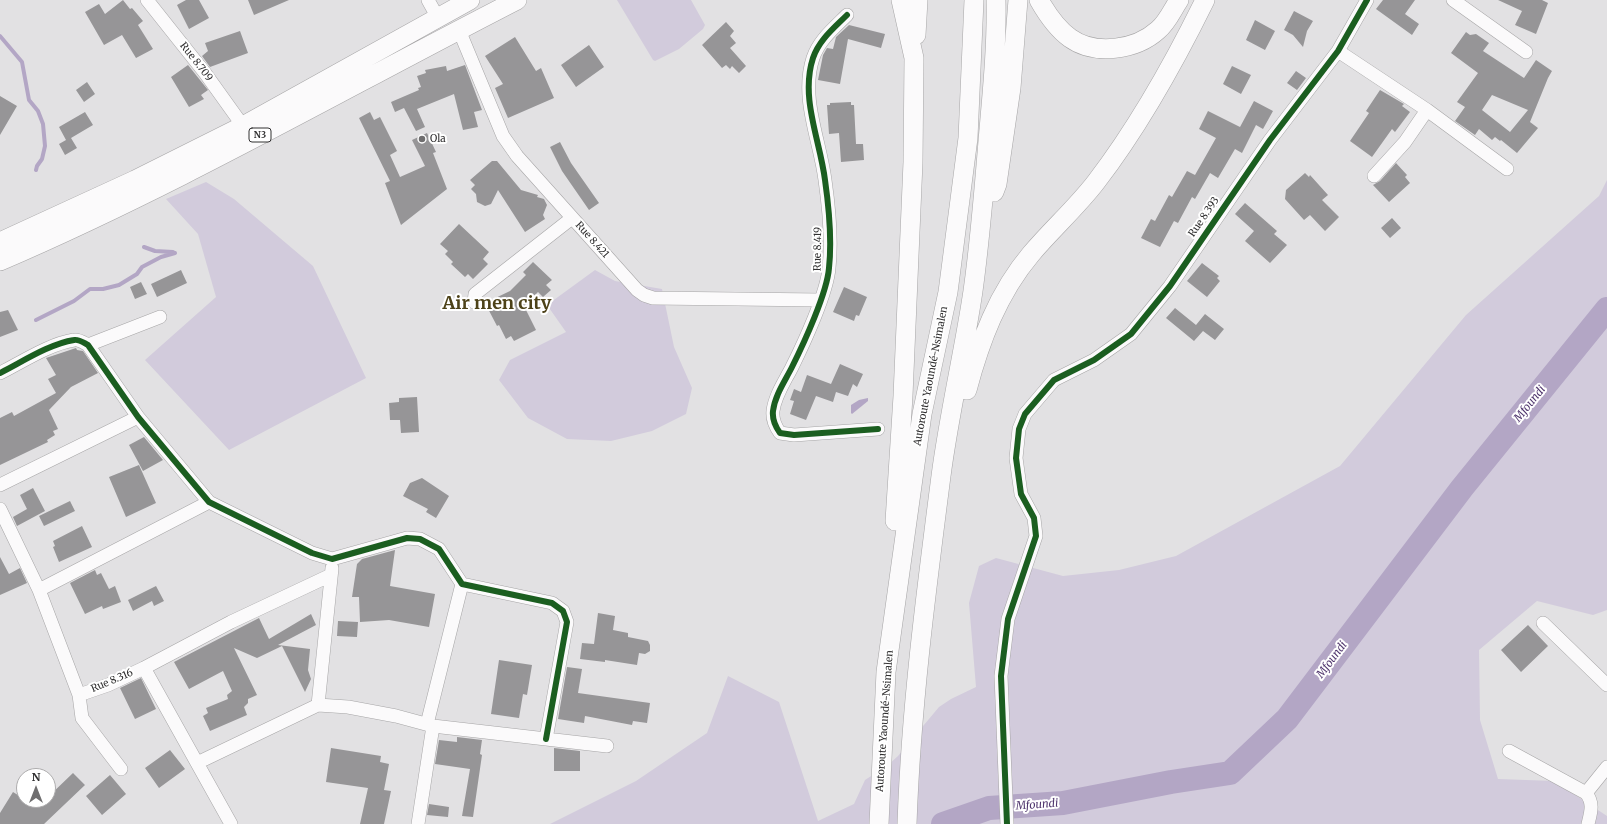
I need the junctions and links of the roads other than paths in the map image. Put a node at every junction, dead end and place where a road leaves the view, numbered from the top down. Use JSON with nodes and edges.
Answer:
{"nodes":[{"id":1,"x":147,"y":0,"type":"edge"},
{"id":2,"x":428,"y":0,"type":"edge"},
{"id":3,"x":470,"y":0,"type":"edge"},
{"id":4,"x":517,"y":0,"type":"edge"},
{"id":5,"x":901,"y":0,"type":"edge"},
{"id":6,"x":918,"y":0,"type":"edge"},
{"id":7,"x":974,"y":0,"type":"edge"},
{"id":8,"x":996,"y":0,"type":"edge"},
{"id":9,"x":1018,"y":0,"type":"edge"},
{"id":10,"x":1039,"y":0,"type":"edge"},
{"id":11,"x":1179,"y":0,"type":"edge"},
{"id":12,"x":1205,"y":0,"type":"edge"},
{"id":13,"x":1367,"y":0,"type":"edge"},
{"id":14,"x":1453,"y":0,"type":"edge"},
{"id":15,"x":847,"y":15,"type":"dead end"},
{"id":16,"x":438,"y":18,"type":"junction"},
{"id":17,"x":459,"y":30,"type":"junction"},
{"id":18,"x":1338,"y":51,"type":"junction"},
{"id":19,"x":1526,"y":52,"type":"dead end"},
{"id":20,"x":914,"y":58,"type":"junction"},
{"id":21,"x":1427,"y":110,"type":"junction"},
{"id":22,"x":243,"y":126,"type":"junction"},
{"id":23,"x":1507,"y":169,"type":"dead end"},
{"id":24,"x":1374,"y":176,"type":"dead end"},
{"id":25,"x":572,"y":218,"type":"junction"},
{"id":26,"x":980,"y":231,"type":"junction"},
{"id":27,"x":0,"y":242,"type":"edge"},
{"id":28,"x":0,"y":261,"type":"edge"},
{"id":29,"x":820,"y":300,"type":"junction"},
{"id":30,"x":474,"y":302,"type":"dead end"},
{"id":31,"x":160,"y":317,"type":"dead end"},
{"id":32,"x":88,"y":345,"type":"junction"},
{"id":33,"x":0,"y":373,"type":"edge"},
{"id":34,"x":138,"y":417,"type":"junction"},
{"id":35,"x":878,"y":429,"type":"dead end"},
{"id":36,"x":0,"y":485,"type":"edge"},
{"id":37,"x":209,"y":502,"type":"junction"},
{"id":38,"x":0,"y":509,"type":"edge"},
{"id":39,"x":937,"y":517,"type":"junction"},
{"id":40,"x":332,"y":559,"type":"junction"},
{"id":41,"x":331,"y":575,"type":"junction"},
{"id":42,"x":462,"y":584,"type":"junction"},
{"id":43,"x":39,"y":590,"type":"junction"},
{"id":44,"x":1543,"y":623,"type":"dead end"},
{"id":45,"x":144,"y":668,"type":"junction"},
{"id":46,"x":886,"y":672,"type":"junction"},
{"id":47,"x":1607,"y":685,"type":"edge"},
{"id":48,"x":79,"y":695,"type":"junction"},
{"id":49,"x":318,"y":705,"type":"junction"},
{"id":50,"x":430,"y":725,"type":"junction"},
{"id":51,"x":546,"y":739,"type":"junction"},
{"id":52,"x":607,"y":746,"type":"dead end"},
{"id":53,"x":1509,"y":751,"type":"dead end"},
{"id":54,"x":196,"y":763,"type":"junction"},
{"id":55,"x":1607,"y":767,"type":"edge"},
{"id":56,"x":121,"y":769,"type":"dead end"},
{"id":57,"x":1586,"y":793,"type":"junction"},
{"id":58,"x":231,"y":824,"type":"edge"},
{"id":59,"x":418,"y":824,"type":"edge"},
{"id":60,"x":879,"y":824,"type":"edge"},
{"id":61,"x":907,"y":824,"type":"edge"},
{"id":62,"x":1007,"y":824,"type":"edge"},
{"id":63,"x":1588,"y":824,"type":"edge"}],
"edges":[{"from":1,"to":22,"type":"street","name":"Rue 8.709"},
{"from":2,"to":16,"type":"street"},
{"from":3,"to":16,"type":"highway","number":"N3"},
{"from":4,"to":17,"type":"highway","number":"N3"},
{"from":5,"to":20,"type":"highway"},
{"from":6,"to":20,"type":"highway"},
{"from":7,"to":46,"type":"highway","name":"Autoroute Yaoundé-Nsimalen"},
{"from":8,"to":26,"type":"highway"},
{"from":9,"to":26,"type":"highway"},
{"from":10,"to":11,"type":"highway"},
{"from":12,"to":39,"type":"highway"},
{"from":13,"to":18,"type":"street","name":"Rue 8.393"},
{"from":14,"to":19,"type":"street"},
{"from":15,"to":29,"type":"street","name":"Rue 8.419"},
{"from":16,"to":22,"type":"highway","number":"N3"},
{"from":17,"to":25,"type":"street","name":"Rue 8.421"},
{"from":17,"to":28,"type":"highway","number":"N3"},
{"from":18,"to":21,"type":"street"},
{"from":18,"to":62,"type":"street","name":"Rue 8.393"},
{"from":20,"to":46,"type":"highway"},
{"from":21,"to":23,"type":"street"},
{"from":21,"to":24,"type":"street"},
{"from":22,"to":27,"type":"highway","number":"N3"},
{"from":25,"to":29,"type":"street","name":"Rue 8.421"},
{"from":25,"to":30,"type":"street"},
{"from":26,"to":39,"type":"highway"},
{"from":29,"to":35,"type":"street","name":"Rue 8.419"},
{"from":31,"to":32,"type":"street"},
{"from":32,"to":33,"type":"street"},
{"from":32,"to":34,"type":"street"},
{"from":34,"to":36,"type":"street"},
{"from":34,"to":37,"type":"street"},
{"from":37,"to":40,"type":"street"},
{"from":37,"to":43,"type":"street"},
{"from":38,"to":43,"type":"street","name":"Rue 8.316"},
{"from":39,"to":61,"type":"highway"},
{"from":40,"to":41,"type":"street"},
{"from":40,"to":42,"type":"street"},
{"from":41,"to":45,"type":"street"},
{"from":41,"to":49,"type":"street"},
{"from":42,"to":50,"type":"street"},
{"from":42,"to":51,"type":"street"},
{"from":43,"to":48,"type":"street","name":"Rue 8.316"},
{"from":44,"to":47,"type":"street"},
{"from":45,"to":48,"type":"street","name":"Rue 8.316"},
{"from":45,"to":54,"type":"street","name":"Rue 8.316"},
{"from":46,"to":60,"type":"highway","name":"Autoroute Yaoundé-Nsimalen"},
{"from":48,"to":56,"type":"street"},
{"from":49,"to":50,"type":"street"},
{"from":49,"to":54,"type":"street"},
{"from":50,"to":51,"type":"street"},
{"from":50,"to":59,"type":"street"},
{"from":51,"to":52,"type":"street"},
{"from":53,"to":57,"type":"street"},
{"from":54,"to":58,"type":"street","name":"Rue 8.316"},
{"from":55,"to":57,"type":"street"},
{"from":57,"to":63,"type":"street"}]}
